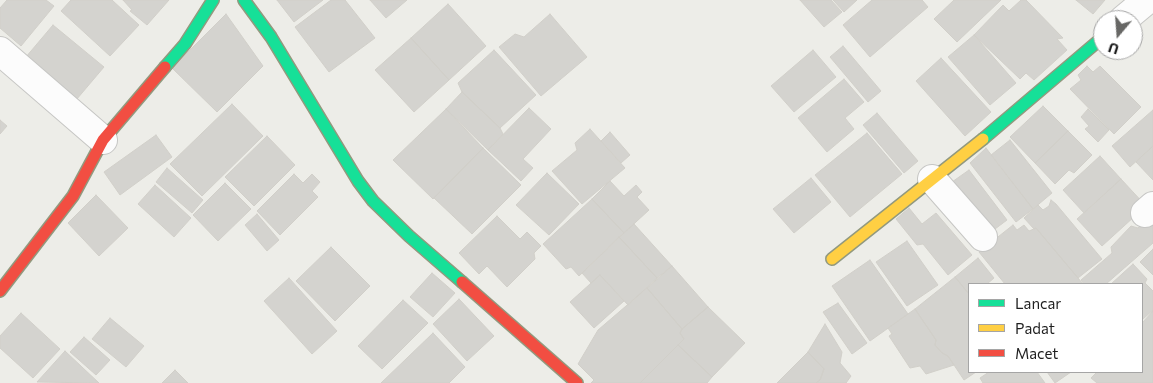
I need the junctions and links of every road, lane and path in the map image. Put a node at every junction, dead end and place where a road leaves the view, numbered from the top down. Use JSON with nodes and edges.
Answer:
{"nodes":[{"id":1,"x":213,"y":0,"type":"edge"},
{"id":2,"x":244,"y":0,"type":"edge"},
{"id":3,"x":1147,"y":0,"type":"edge"},
{"id":4,"x":1135,"y":10,"type":"edge"},
{"id":5,"x":1093,"y":45,"type":"edge"},
{"id":6,"x":0,"y":51,"type":"edge"},
{"id":7,"x":103,"y":140,"type":"junction"},
{"id":8,"x":932,"y":179,"type":"junction"},
{"id":9,"x":984,"y":237,"type":"dead end"},
{"id":10,"x":832,"y":259,"type":"dead end"},
{"id":11,"x":0,"y":291,"type":"edge"},
{"id":12,"x":577,"y":383,"type":"edge"}],
"edges":[{"from":1,"to":7,"type":"street"},
{"from":2,"to":12,"type":"street"},
{"from":3,"to":4,"type":"street"},
{"from":5,"to":8,"type":"street"},
{"from":6,"to":7,"type":"street"},
{"from":7,"to":11,"type":"street"},
{"from":8,"to":9,"type":"street"},
{"from":8,"to":10,"type":"street"}]}
